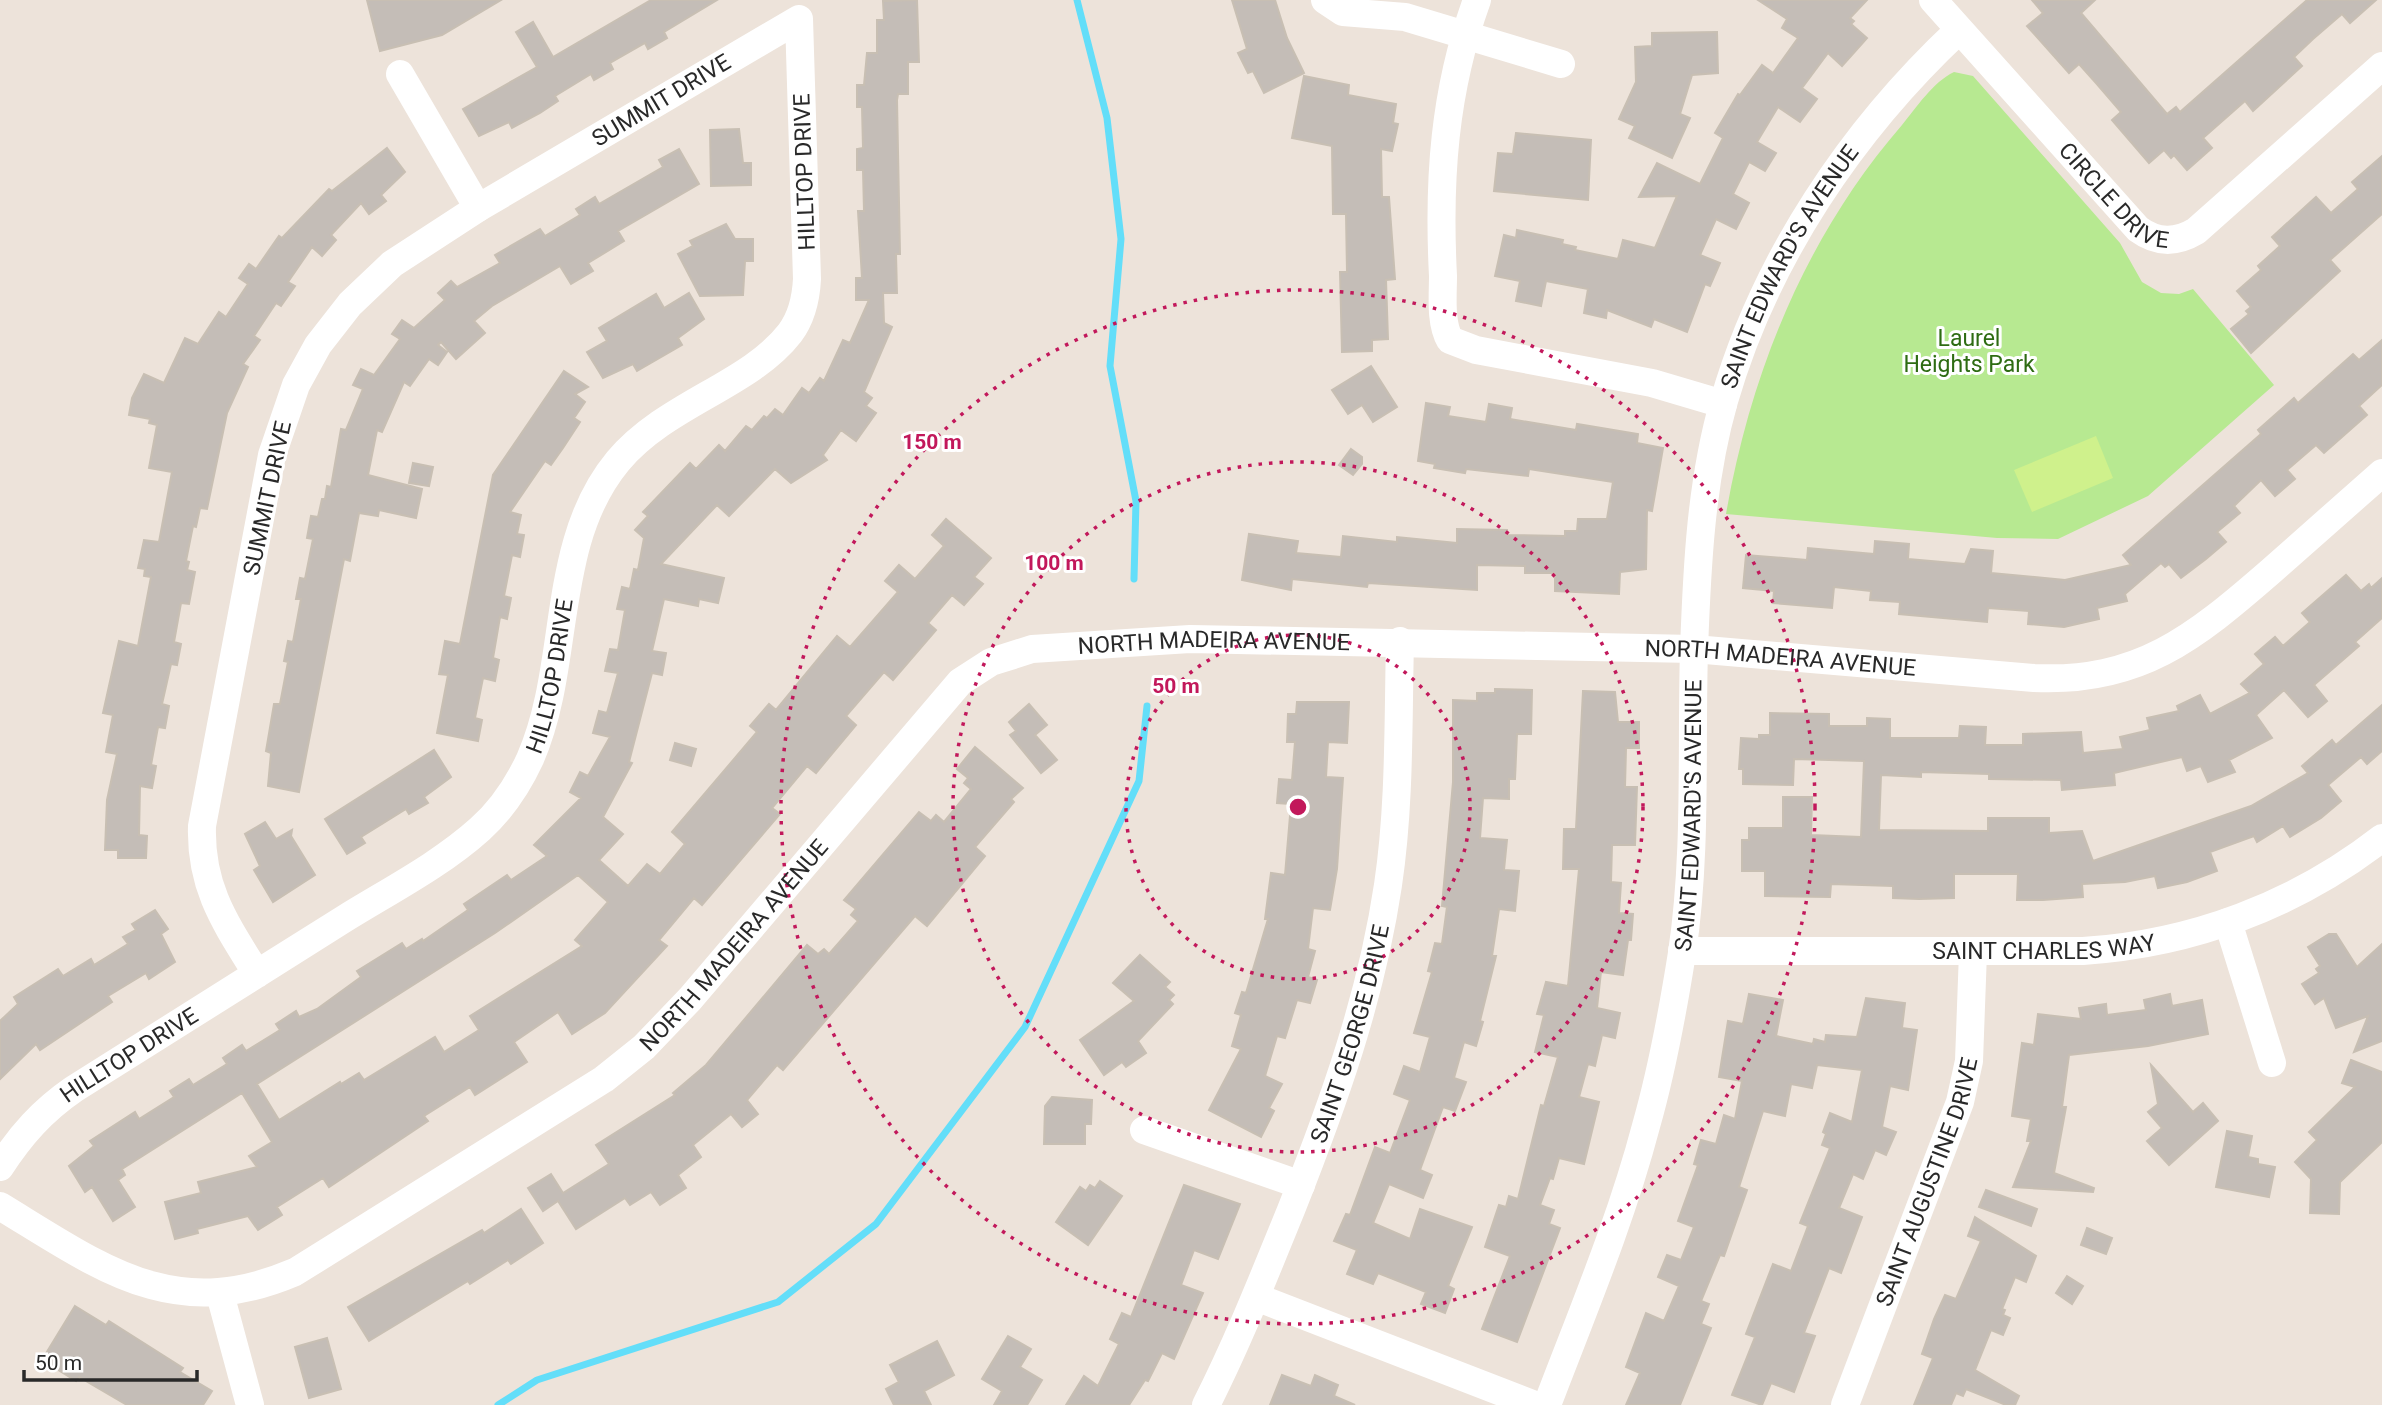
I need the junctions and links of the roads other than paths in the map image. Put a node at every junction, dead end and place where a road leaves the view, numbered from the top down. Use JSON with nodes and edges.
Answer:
{"nodes":[{"id":1,"x":1325,"y":0,"type":"edge"},
{"id":2,"x":1477,"y":0,"type":"edge"},
{"id":3,"x":1933,"y":0,"type":"edge"},
{"id":4,"x":799,"y":19,"type":"joint"},
{"id":5,"x":1959,"y":30,"type":"junction"},
{"id":6,"x":1466,"y":34,"type":"junction"},
{"id":7,"x":1561,"y":64,"type":"dead end"},
{"id":8,"x":2382,"y":66,"type":"edge"},
{"id":9,"x":400,"y":74,"type":"dead end"},
{"id":10,"x":478,"y":208,"type":"junction"},
{"id":11,"x":1723,"y":404,"type":"junction"},
{"id":12,"x":2382,"y":472,"type":"edge"},
{"id":13,"x":1400,"y":641,"type":"junction"},
{"id":14,"x":1694,"y":649,"type":"junction"},
{"id":15,"x":2382,"y":838,"type":"edge"},
{"id":16,"x":2228,"y":922,"type":"junction"},
{"id":17,"x":1682,"y":951,"type":"junction"},
{"id":18,"x":1973,"y":952,"type":"junction"},
{"id":19,"x":257,"y":974,"type":"junction"},
{"id":20,"x":2272,"y":1063,"type":"dead end"},
{"id":21,"x":1144,"y":1130,"type":"dead end"},
{"id":22,"x":0,"y":1167,"type":"edge"},
{"id":23,"x":1301,"y":1185,"type":"junction"},
{"id":24,"x":0,"y":1206,"type":"edge"},
{"id":25,"x":220,"y":1294,"type":"junction"},
{"id":26,"x":1256,"y":1297,"type":"junction"},
{"id":27,"x":250,"y":1405,"type":"edge"},
{"id":28,"x":1206,"y":1405,"type":"edge"},
{"id":29,"x":1535,"y":1405,"type":"edge"},
{"id":30,"x":1547,"y":1405,"type":"edge"},
{"id":31,"x":1845,"y":1405,"type":"edge"}],
"edges":[{"from":1,"to":6,"type":"street"},
{"from":2,"to":6,"type":"street"},
{"from":3,"to":5,"type":"street","name":"CIRCLE DRIVE"},
{"from":4,"to":10,"type":"street","name":"SUMMIT DRIVE"},
{"from":4,"to":19,"type":"street","name":"HILLTOP DRIVE"},
{"from":5,"to":8,"type":"street","name":"CIRCLE DRIVE"},
{"from":5,"to":11,"type":"street","name":"SAINT EDWARD'S AVENUE"},
{"from":6,"to":7,"type":"street"},
{"from":6,"to":11,"type":"street"},
{"from":9,"to":10,"type":"street"},
{"from":10,"to":19,"type":"street","name":"SUMMIT DRIVE"},
{"from":11,"to":14,"type":"street","name":"SAINT EDWARD'S AVENUE"},
{"from":12,"to":14,"type":"street","name":"NORTH MADEIRA AVENUE"},
{"from":13,"to":14,"type":"street","name":"NORTH MADEIRA AVENUE"},
{"from":13,"to":23,"type":"street","name":"SAINT GEORGE DRIVE"},
{"from":13,"to":25,"type":"street","name":"NORTH MADEIRA AVENUE"},
{"from":14,"to":17,"type":"street","name":"SAINT EDWARD'S AVENUE"},
{"from":15,"to":16,"type":"street","name":"SAINT CHARLES WAY"},
{"from":16,"to":18,"type":"street","name":"SAINT CHARLES WAY"},
{"from":16,"to":20,"type":"street"},
{"from":17,"to":18,"type":"street","name":"SAINT CHARLES WAY"},
{"from":17,"to":30,"type":"street","name":"SAINT EDWARD'S AVENUE"},
{"from":18,"to":31,"type":"street","name":"SAINT AUGUSTINE DRIVE"},
{"from":19,"to":22,"type":"street","name":"HILLTOP DRIVE"},
{"from":21,"to":23,"type":"street"},
{"from":23,"to":26,"type":"street","name":"SAINT GEORGE DRIVE"},
{"from":24,"to":25,"type":"street","name":"NORTH MADEIRA AVENUE"},
{"from":25,"to":27,"type":"street"},
{"from":26,"to":28,"type":"street","name":"SAINT GEORGE DRIVE"},
{"from":26,"to":29,"type":"street"}]}
